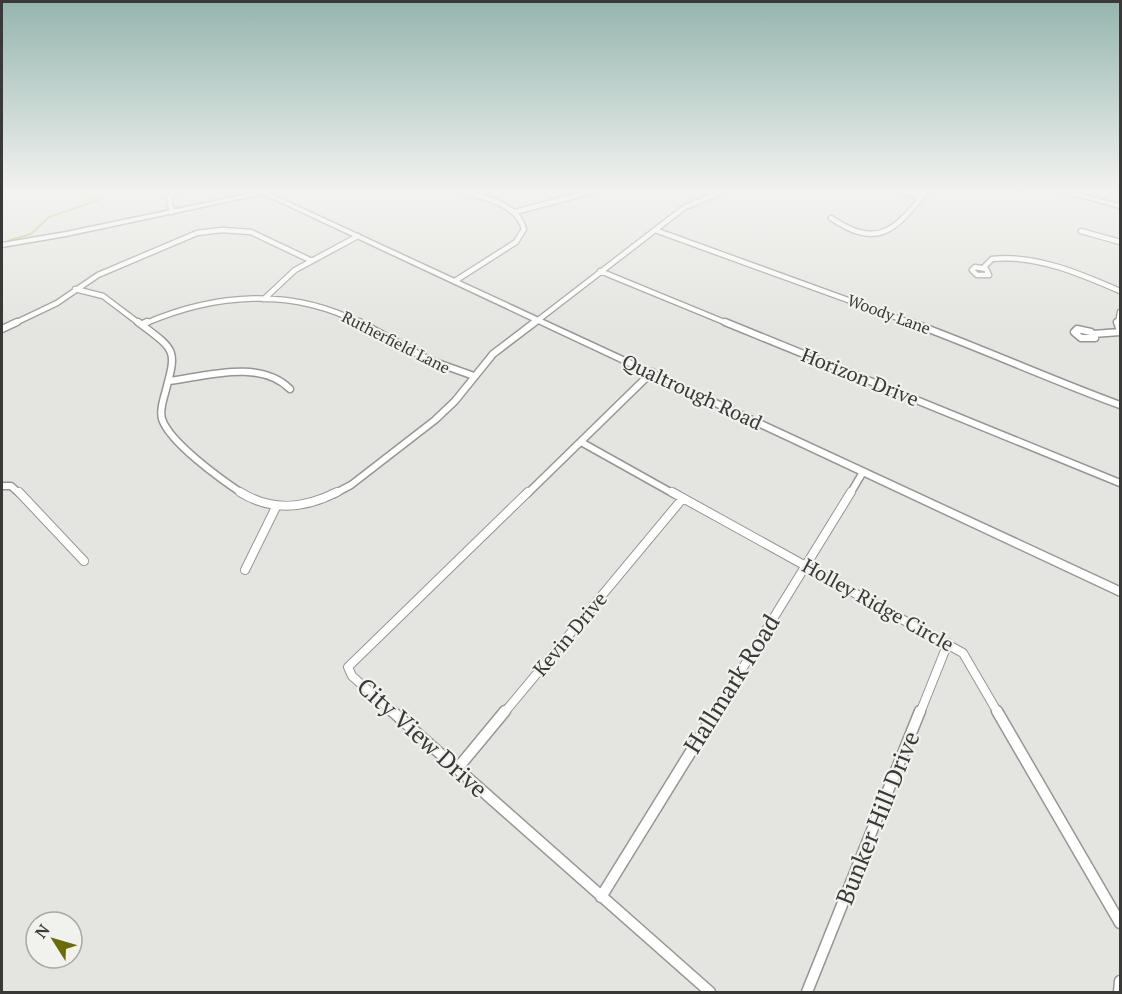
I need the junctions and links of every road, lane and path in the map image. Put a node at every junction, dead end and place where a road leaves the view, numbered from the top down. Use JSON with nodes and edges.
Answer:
{"nodes":[{"id":1,"x":41,"y":237,"type":"edge"},
{"id":2,"x":189,"y":237,"type":"edge"},
{"id":3,"x":265,"y":237,"type":"edge"},
{"id":4,"x":355,"y":237,"type":"edge"},
{"id":5,"x":361,"y":237,"type":"edge"},
{"id":6,"x":520,"y":237,"type":"edge"},
{"id":7,"x":645,"y":237,"type":"edge"},
{"id":8,"x":675,"y":237,"type":"edge"},
{"id":9,"x":1104,"y":237,"type":"edge"},
{"id":10,"x":1120,"y":242,"type":"edge"},
{"id":11,"x":2,"y":245,"type":"edge"},
{"id":12,"x":312,"y":261,"type":"junction"},
{"id":13,"x":983,"y":268,"type":"dead end"},
{"id":14,"x":600,"y":271,"type":"junction"},
{"id":15,"x":455,"y":281,"type":"junction"},
{"id":16,"x":75,"y":289,"type":"junction"},
{"id":17,"x":1120,"y":291,"type":"edge"},
{"id":18,"x":264,"y":299,"type":"junction"},
{"id":19,"x":1120,"y":312,"type":"edge"},
{"id":20,"x":538,"y":320,"type":"junction"},
{"id":21,"x":143,"y":324,"type":"junction"},
{"id":22,"x":2,"y":329,"type":"edge"},
{"id":23,"x":1120,"y":331,"type":"edge"},
{"id":24,"x":1093,"y":334,"type":"dead end"},
{"id":25,"x":652,"y":372,"type":"junction"},
{"id":26,"x":474,"y":376,"type":"junction"},
{"id":27,"x":169,"y":381,"type":"junction"},
{"id":28,"x":290,"y":389,"type":"dead end"},
{"id":29,"x":1120,"y":405,"type":"edge"},
{"id":30,"x":581,"y":442,"type":"junction"},
{"id":31,"x":863,"y":471,"type":"junction"},
{"id":32,"x":1120,"y":483,"type":"edge"},
{"id":33,"x":2,"y":486,"type":"edge"},
{"id":34,"x":683,"y":498,"type":"junction"},
{"id":35,"x":276,"y":507,"type":"junction"},
{"id":36,"x":84,"y":561,"type":"dead end"},
{"id":37,"x":805,"y":565,"type":"junction"},
{"id":38,"x":245,"y":570,"type":"dead end"},
{"id":39,"x":1120,"y":592,"type":"edge"},
{"id":40,"x":948,"y":643,"type":"junction"},
{"id":41,"x":457,"y":769,"type":"junction"},
{"id":42,"x":601,"y":897,"type":"junction"},
{"id":43,"x":1120,"y":923,"type":"edge"},
{"id":44,"x":1120,"y":981,"type":"edge"},
{"id":45,"x":710,"y":993,"type":"edge"},
{"id":46,"x":807,"y":993,"type":"edge"},
{"id":47,"x":1119,"y":993,"type":"edge"}],
"edges":[{"from":1,"to":11,"type":"street"},
{"from":2,"to":16,"type":"street"},
{"from":3,"to":12,"type":"street"},
{"from":4,"to":12,"type":"street"},
{"from":5,"to":15,"type":"street","name":"Qualtrough Road"},
{"from":6,"to":15,"type":"street"},
{"from":7,"to":14,"type":"street"},
{"from":8,"to":29,"type":"street","name":"Woody Lane"},
{"from":9,"to":10,"type":"street"},
{"from":12,"to":18,"type":"street"},
{"from":13,"to":17,"type":"street"},
{"from":14,"to":20,"type":"street"},
{"from":14,"to":32,"type":"street","name":"Horizon Drive"},
{"from":15,"to":20,"type":"street","name":"Qualtrough Road"},
{"from":16,"to":21,"type":"street"},
{"from":16,"to":22,"type":"street"},
{"from":18,"to":21,"type":"street","name":"Rutherfield Lane"},
{"from":18,"to":26,"type":"street","name":"Rutherfield Lane"},
{"from":19,"to":23,"type":"street"},
{"from":20,"to":25,"type":"street","name":"Qualtrough Road"},
{"from":20,"to":26,"type":"street"},
{"from":21,"to":27,"type":"street"},
{"from":23,"to":24,"type":"street"},
{"from":25,"to":30,"type":"street","name":"City View Drive"},
{"from":25,"to":31,"type":"street","name":"Qualtrough Road"},
{"from":26,"to":35,"type":"street"},
{"from":27,"to":28,"type":"street"},
{"from":27,"to":35,"type":"street"},
{"from":30,"to":34,"type":"street","name":"Holley Ridge Circle"},
{"from":30,"to":41,"type":"street","name":"City View Drive"},
{"from":31,"to":37,"type":"street","name":"Hallmark Road"},
{"from":31,"to":39,"type":"street","name":"Qualtrough Road"},
{"from":33,"to":36,"type":"street"},
{"from":34,"to":37,"type":"street","name":"Holley Ridge Circle"},
{"from":34,"to":41,"type":"street","name":"Kevin Drive"},
{"from":35,"to":38,"type":"street"},
{"from":37,"to":40,"type":"street","name":"Holley Ridge Circle"},
{"from":37,"to":42,"type":"street","name":"Hallmark Road"},
{"from":40,"to":43,"type":"street","name":"Holley Ridge Circle"},
{"from":40,"to":46,"type":"street","name":"Bunker Hill Drive"},
{"from":41,"to":42,"type":"street","name":"City View Drive"},
{"from":42,"to":45,"type":"street","name":"City View Drive"},
{"from":44,"to":47,"type":"street"}]}
